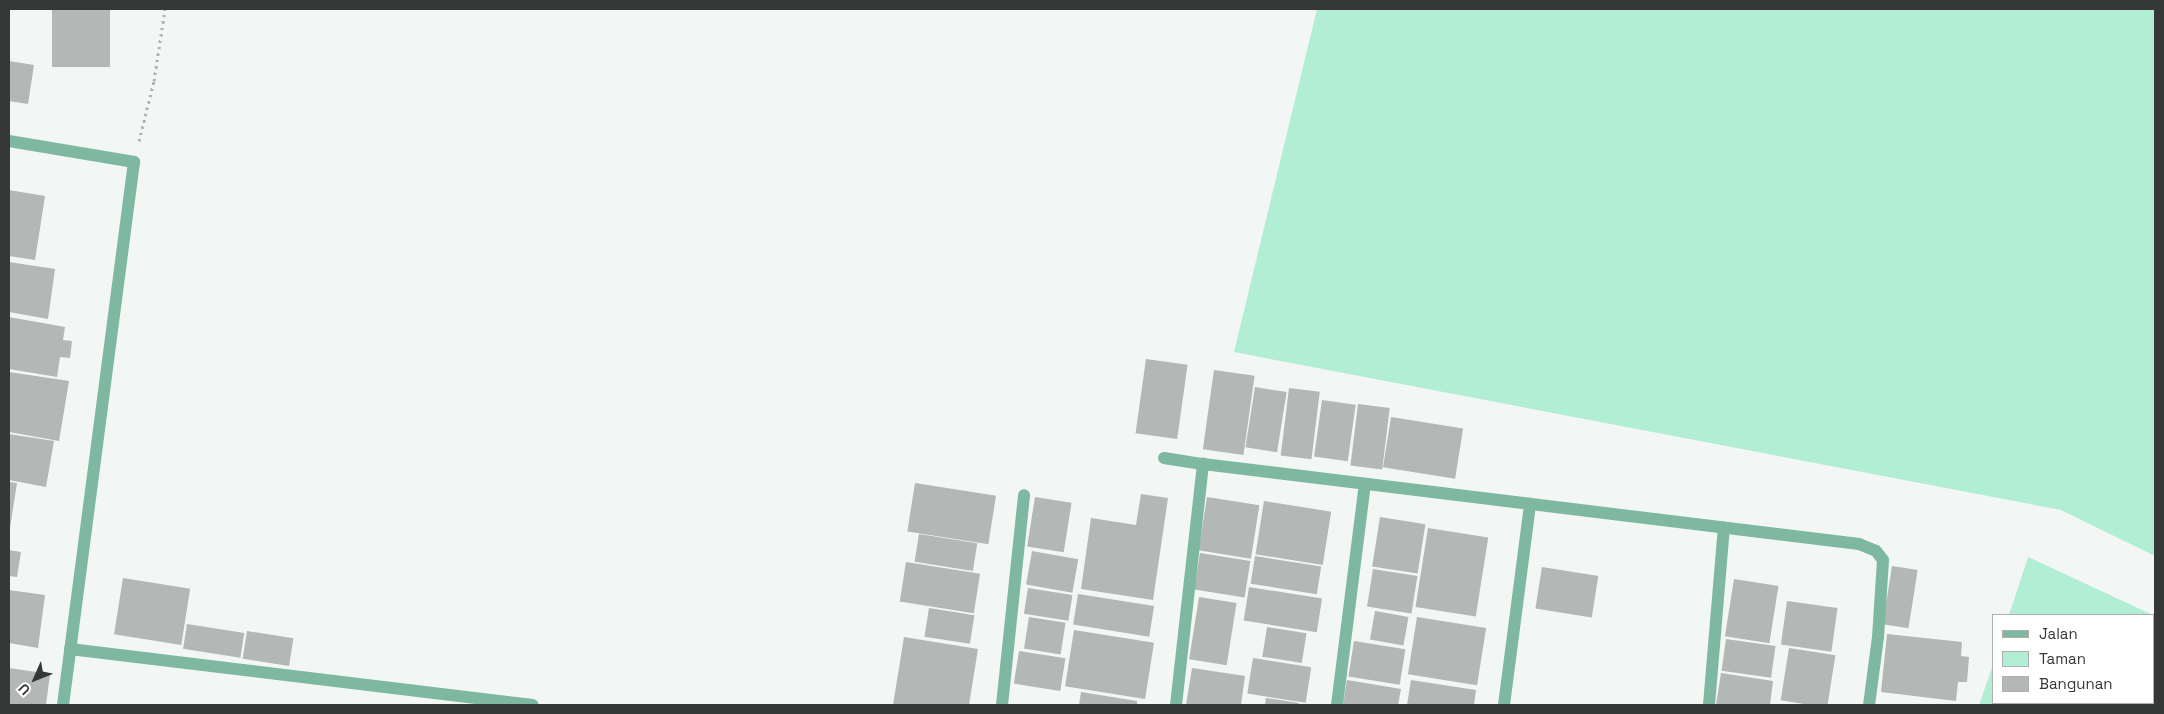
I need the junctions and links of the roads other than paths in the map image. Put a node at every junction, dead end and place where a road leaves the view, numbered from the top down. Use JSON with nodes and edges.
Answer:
{"nodes":[{"id":1,"x":9,"y":141,"type":"edge"},
{"id":2,"x":1164,"y":458,"type":"dead end"},
{"id":3,"x":1204,"y":464,"type":"junction"},
{"id":4,"x":1365,"y":484,"type":"junction"},
{"id":5,"x":1024,"y":495,"type":"dead end"},
{"id":6,"x":1530,"y":504,"type":"junction"},
{"id":7,"x":1724,"y":528,"type":"junction"},
{"id":8,"x":70,"y":649,"type":"junction"},
{"id":9,"x":63,"y":705,"type":"edge"},
{"id":10,"x":533,"y":705,"type":"edge"},
{"id":11,"x":1002,"y":705,"type":"edge"},
{"id":12,"x":1176,"y":705,"type":"edge"},
{"id":13,"x":1337,"y":705,"type":"edge"},
{"id":14,"x":1504,"y":705,"type":"edge"},
{"id":15,"x":1708,"y":705,"type":"edge"},
{"id":16,"x":1869,"y":705,"type":"edge"}],
"edges":[{"from":1,"to":8,"type":"street"},
{"from":2,"to":3,"type":"street"},
{"from":3,"to":4,"type":"street"},
{"from":3,"to":12,"type":"street"},
{"from":4,"to":6,"type":"street"},
{"from":4,"to":13,"type":"street"},
{"from":5,"to":11,"type":"street"},
{"from":6,"to":7,"type":"street"},
{"from":6,"to":14,"type":"street"},
{"from":7,"to":15,"type":"street"},
{"from":7,"to":16,"type":"street"},
{"from":8,"to":9,"type":"street"},
{"from":8,"to":10,"type":"street"}]}
